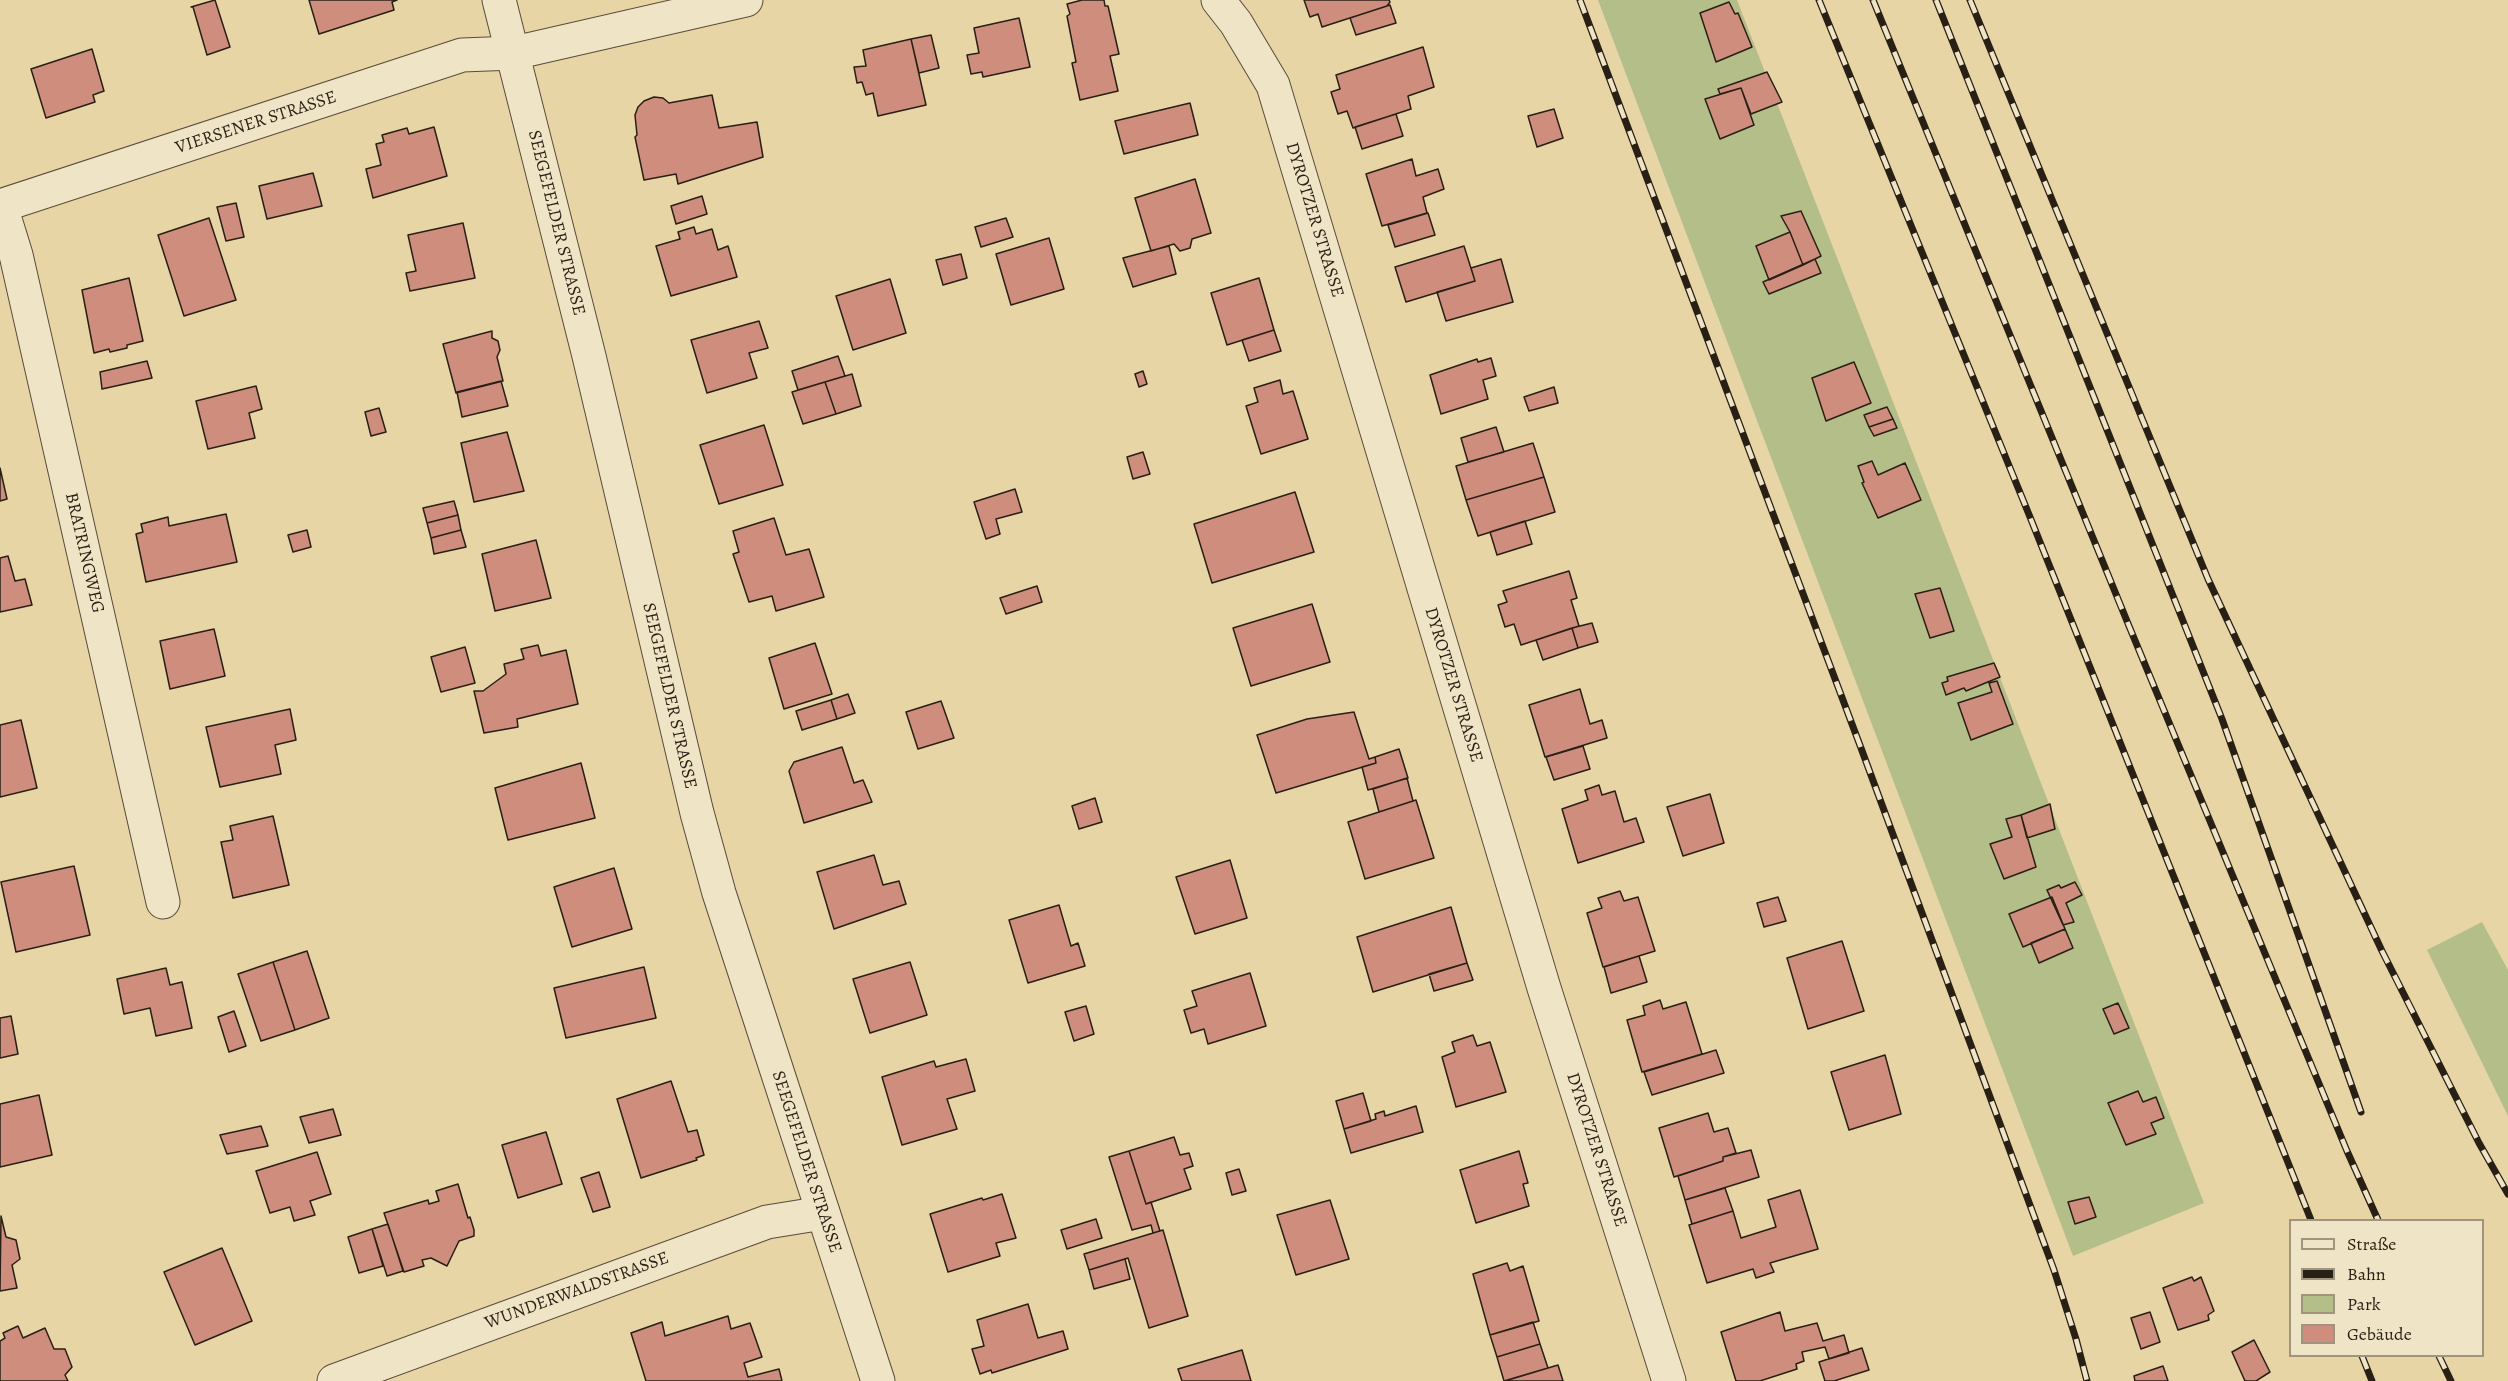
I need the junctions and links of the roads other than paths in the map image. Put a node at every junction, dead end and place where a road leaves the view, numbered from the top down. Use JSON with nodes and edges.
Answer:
{"nodes":[{"id":1,"x":499,"y":0,"type":"edge"},
{"id":2,"x":746,"y":0,"type":"edge"},
{"id":3,"x":1218,"y":0,"type":"edge"},
{"id":4,"x":514,"y":53,"type":"junction"},
{"id":5,"x":0,"y":206,"type":"edge"},
{"id":6,"x":163,"y":902,"type":"dead end"},
{"id":7,"x":823,"y":1213,"type":"junction"},
{"id":8,"x":334,"y":1381,"type":"edge"},
{"id":9,"x":878,"y":1381,"type":"edge"},
{"id":10,"x":1669,"y":1381,"type":"edge"}],
"edges":[{"from":1,"to":4,"type":"street","name":"SEEGEFELDER STRASSE"},
{"from":2,"to":4,"type":"street"},
{"from":3,"to":10,"type":"street","name":"DYROTZER STRASSE"},
{"from":4,"to":5,"type":"street","name":"VIERSENER STRASSE"},
{"from":4,"to":7,"type":"street","name":"SEEGEFELDER STRASSE"},
{"from":5,"to":6,"type":"street","name":"BRATRINGWEG"},
{"from":7,"to":8,"type":"street","name":"WUNDERWALDSTRASSE"},
{"from":7,"to":9,"type":"street","name":"SEEGEFELDER STRASSE"}]}
